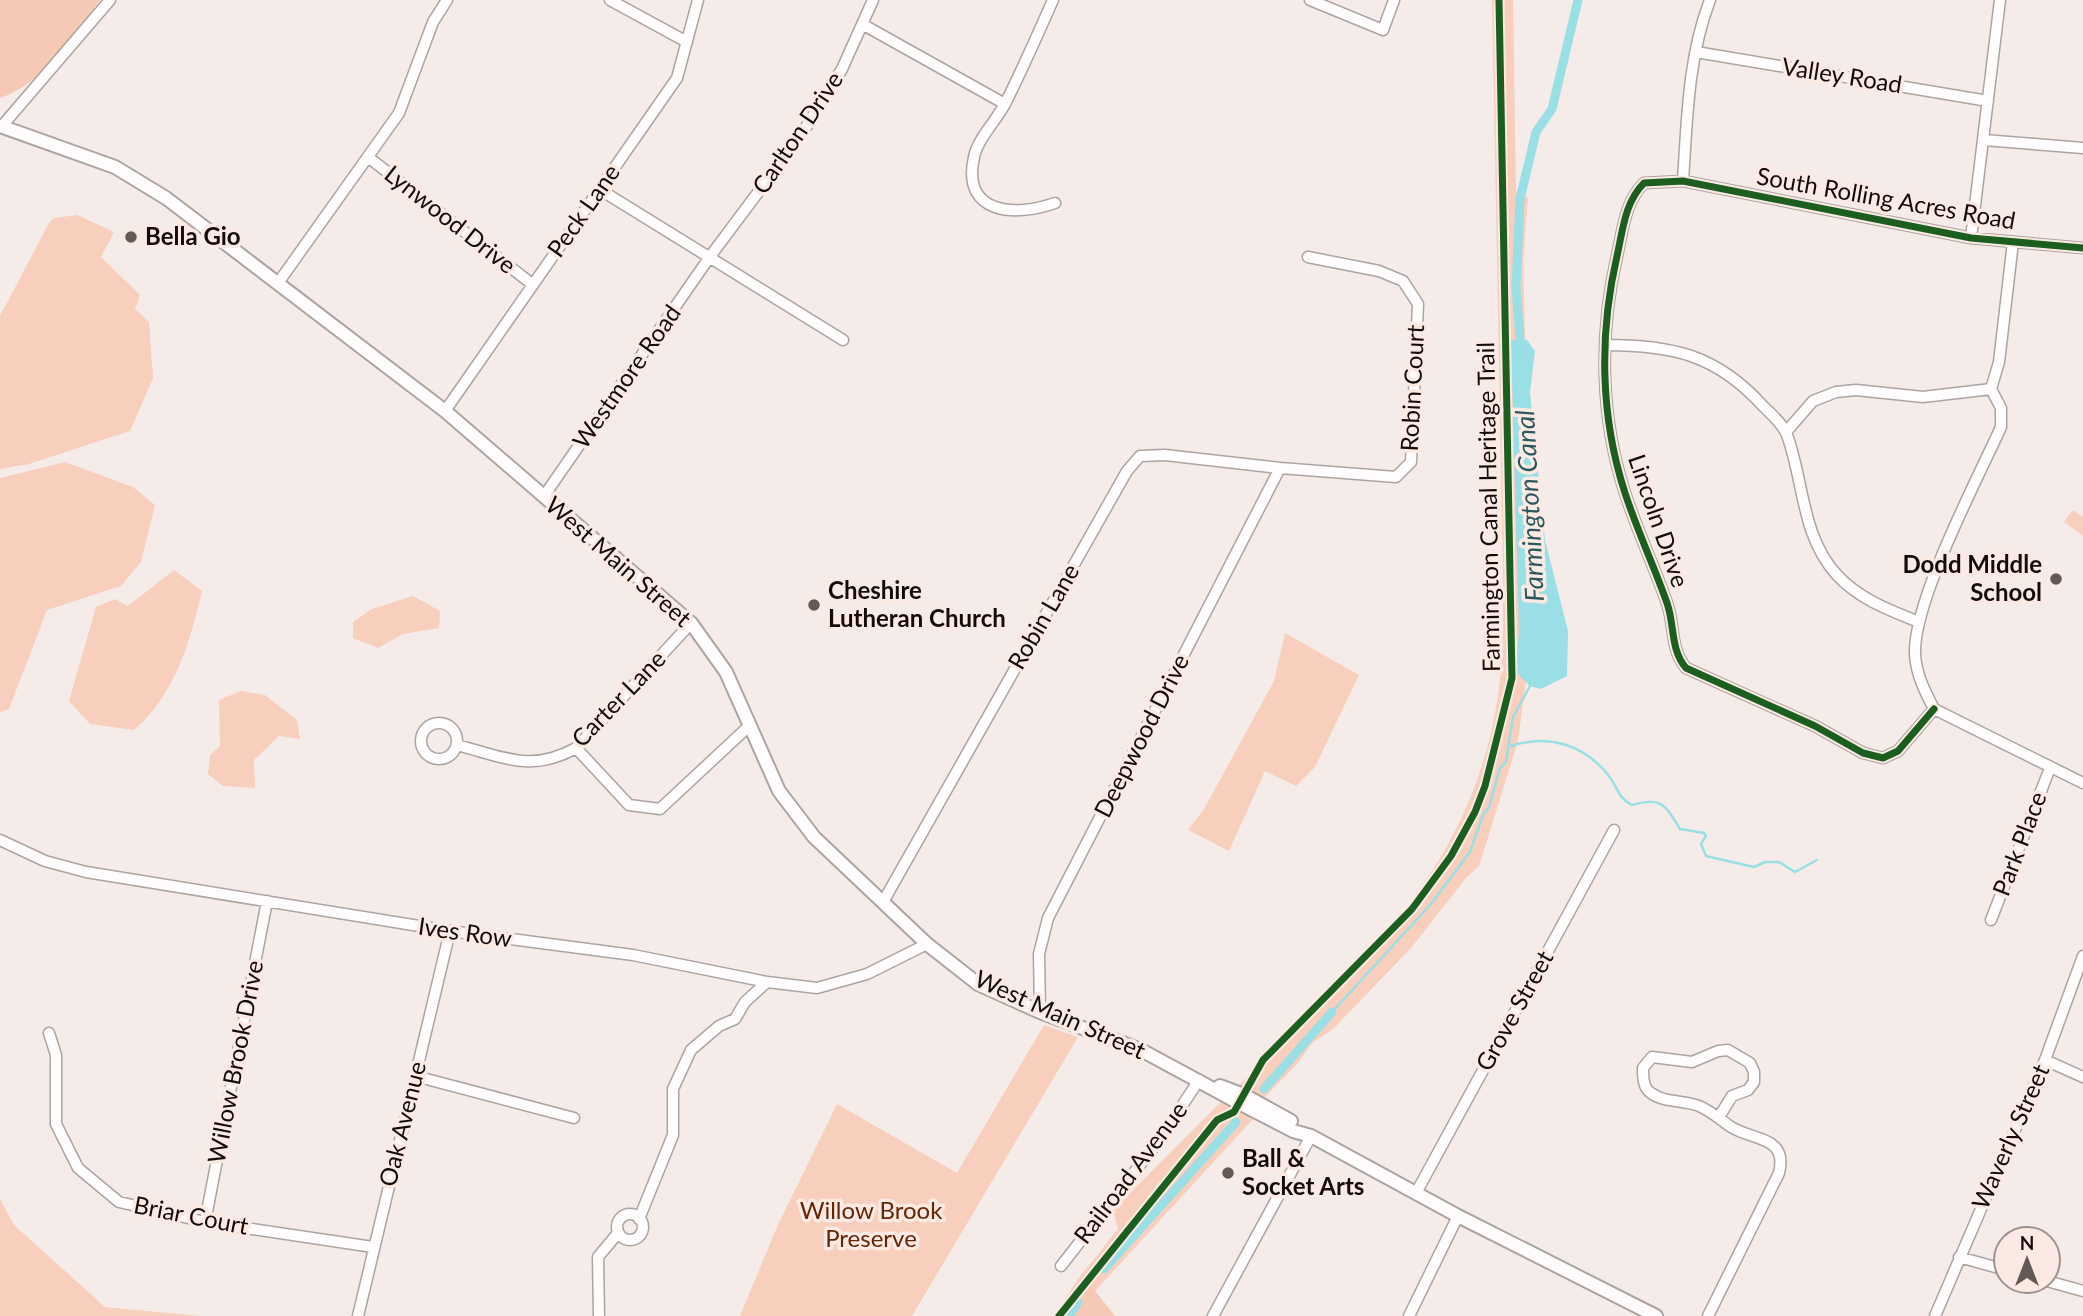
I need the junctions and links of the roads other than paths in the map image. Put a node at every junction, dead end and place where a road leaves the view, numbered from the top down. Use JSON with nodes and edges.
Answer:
{"nodes":[{"id":1,"x":110,"y":0,"type":"edge"},
{"id":2,"x":447,"y":0,"type":"edge"},
{"id":3,"x":610,"y":0,"type":"edge"},
{"id":4,"x":698,"y":0,"type":"edge"},
{"id":5,"x":873,"y":0,"type":"edge"},
{"id":6,"x":1053,"y":0,"type":"edge"},
{"id":7,"x":1310,"y":0,"type":"edge"},
{"id":8,"x":1394,"y":0,"type":"edge"},
{"id":9,"x":1710,"y":0,"type":"edge"},
{"id":10,"x":2000,"y":0,"type":"edge"},
{"id":11,"x":862,"y":24,"type":"junction"},
{"id":12,"x":687,"y":42,"type":"junction"},
{"id":13,"x":1696,"y":52,"type":"junction"},
{"id":14,"x":1988,"y":101,"type":"junction"},
{"id":15,"x":1004,"y":104,"type":"junction"},
{"id":16,"x":1,"y":127,"type":"edge"},
{"id":17,"x":1984,"y":141,"type":"junction"},
{"id":18,"x":2083,"y":148,"type":"edge"},
{"id":19,"x":368,"y":157,"type":"junction"},
{"id":20,"x":1683,"y":181,"type":"junction"},
{"id":21,"x":599,"y":189,"type":"junction"},
{"id":22,"x":1055,"y":203,"type":"dead end"},
{"id":23,"x":1971,"y":238,"type":"junction"},
{"id":24,"x":2012,"y":242,"type":"junction"},
{"id":25,"x":2083,"y":247,"type":"edge"},
{"id":26,"x":1308,"y":257,"type":"dead end"},
{"id":27,"x":709,"y":258,"type":"junction"},
{"id":28,"x":278,"y":282,"type":"junction"},
{"id":29,"x":532,"y":284,"type":"junction"},
{"id":30,"x":843,"y":341,"type":"dead end"},
{"id":31,"x":1605,"y":345,"type":"junction"},
{"id":32,"x":1990,"y":389,"type":"junction"},
{"id":33,"x":445,"y":411,"type":"junction"},
{"id":34,"x":1786,"y":432,"type":"junction"},
{"id":35,"x":1280,"y":468,"type":"junction"},
{"id":36,"x":544,"y":496,"type":"junction"},
{"id":37,"x":1919,"y":622,"type":"junction"},
{"id":38,"x":691,"y":623,"type":"junction"},
{"id":39,"x":1934,"y":709,"type":"junction"},
{"id":40,"x":749,"y":726,"type":"junction"},
{"id":41,"x":457,"y":745,"type":"dead end"},
{"id":42,"x":576,"y":748,"type":"junction"},
{"id":43,"x":2050,"y":768,"type":"junction"},
{"id":44,"x":2083,"y":783,"type":"edge"},
{"id":45,"x":1614,"y":830,"type":"dead end"},
{"id":46,"x":0,"y":840,"type":"edge"},
{"id":47,"x":267,"y":901,"type":"junction"},
{"id":48,"x":883,"y":902,"type":"junction"},
{"id":49,"x":1991,"y":920,"type":"dead end"},
{"id":50,"x":450,"y":931,"type":"junction"},
{"id":51,"x":928,"y":944,"type":"junction"},
{"id":52,"x":2083,"y":956,"type":"edge"},
{"id":53,"x":767,"y":982,"type":"junction"},
{"id":54,"x":1040,"y":1012,"type":"junction"},
{"id":55,"x":49,"y":1033,"type":"dead end"},
{"id":56,"x":2045,"y":1060,"type":"junction"},
{"id":57,"x":415,"y":1076,"type":"junction"},
{"id":58,"x":2083,"y":1077,"type":"edge"},
{"id":59,"x":1199,"y":1080,"type":"junction"},
{"id":60,"x":1719,"y":1117,"type":"junction"},
{"id":61,"x":574,"y":1118,"type":"dead end"},
{"id":62,"x":1311,"y":1136,"type":"junction"},
{"id":63,"x":1416,"y":1193,"type":"junction"},
{"id":64,"x":1458,"y":1216,"type":"junction"},
{"id":65,"x":639,"y":1219,"type":"junction"},
{"id":66,"x":205,"y":1222,"type":"junction"},
{"id":67,"x":618,"y":1233,"type":"junction"},
{"id":68,"x":373,"y":1247,"type":"junction"},
{"id":69,"x":1959,"y":1257,"type":"junction"},
{"id":70,"x":1061,"y":1266,"type":"dead end"},
{"id":71,"x":1992,"y":1266,"type":"edge"},
{"id":72,"x":2062,"y":1285,"type":"edge"},
{"id":73,"x":2083,"y":1291,"type":"edge"},
{"id":74,"x":358,"y":1316,"type":"edge"},
{"id":75,"x":599,"y":1316,"type":"edge"},
{"id":76,"x":1213,"y":1316,"type":"edge"},
{"id":77,"x":1409,"y":1316,"type":"edge"},
{"id":78,"x":1656,"y":1316,"type":"edge"},
{"id":79,"x":1708,"y":1316,"type":"edge"},
{"id":80,"x":1936,"y":1316,"type":"edge"}],
"edges":[{"from":1,"to":16,"type":"street"},
{"from":2,"to":19,"type":"street"},
{"from":3,"to":12,"type":"street"},
{"from":4,"to":12,"type":"street","name":"Peck Lane"},
{"from":5,"to":11,"type":"street","name":"Carlton Drive"},
{"from":6,"to":15,"type":"street"},
{"from":7,"to":8,"type":"street"},
{"from":9,"to":13,"type":"street"},
{"from":10,"to":14,"type":"street"},
{"from":11,"to":15,"type":"street"},
{"from":11,"to":27,"type":"street","name":"Carlton Drive"},
{"from":12,"to":21,"type":"street","name":"Peck Lane"},
{"from":13,"to":14,"type":"street","name":"Valley Road"},
{"from":13,"to":20,"type":"street"},
{"from":14,"to":17,"type":"street"},
{"from":15,"to":22,"type":"street"},
{"from":16,"to":28,"type":"main road","name":"West Main Street"},
{"from":17,"to":18,"type":"street"},
{"from":17,"to":23,"type":"street"},
{"from":19,"to":28,"type":"street"},
{"from":19,"to":29,"type":"street","name":"Lynwood Drive"},
{"from":20,"to":23,"type":"street","name":"South Rolling Acres Road"},
{"from":20,"to":31,"type":"street","name":"Lincoln Drive"},
{"from":21,"to":27,"type":"street"},
{"from":21,"to":29,"type":"street","name":"Peck Lane"},
{"from":23,"to":24,"type":"street","name":"South Rolling Acres Road"},
{"from":24,"to":25,"type":"street","name":"South Rolling Acres Road"},
{"from":24,"to":32,"type":"street"},
{"from":26,"to":35,"type":"street","name":"Robin Court"},
{"from":27,"to":30,"type":"street"},
{"from":27,"to":36,"type":"street","name":"Westmore Road"},
{"from":28,"to":33,"type":"main road","name":"West Main Street"},
{"from":29,"to":33,"type":"street","name":"Peck Lane"},
{"from":31,"to":34,"type":"street"},
{"from":31,"to":39,"type":"street","name":"Lincoln Drive"},
{"from":32,"to":34,"type":"street"},
{"from":32,"to":37,"type":"street"},
{"from":33,"to":36,"type":"main road","name":"West Main Street"},
{"from":34,"to":37,"type":"street"},
{"from":35,"to":48,"type":"street","name":"Robin Lane"},
{"from":35,"to":54,"type":"street","name":"Deepwood Drive"},
{"from":36,"to":38,"type":"main road","name":"West Main Street"},
{"from":37,"to":39,"type":"street"},
{"from":38,"to":40,"type":"main road","name":"West Main Street"},
{"from":38,"to":42,"type":"street","name":"Carter Lane"},
{"from":39,"to":43,"type":"street","name":"Park Place"},
{"from":40,"to":42,"type":"street"},
{"from":40,"to":48,"type":"main road","name":"West Main Street"},
{"from":41,"to":42,"type":"street","name":"Carter Lane"},
{"from":43,"to":44,"type":"street","name":"Park Place"},
{"from":43,"to":49,"type":"street","name":"Park Place"},
{"from":45,"to":63,"type":"street","name":"Grove Street"},
{"from":46,"to":47,"type":"street","name":"Ives Row"},
{"from":47,"to":50,"type":"street","name":"Ives Row"},
{"from":47,"to":66,"type":"street","name":"Willow Brook Drive"},
{"from":48,"to":51,"type":"main road","name":"West Main Street"},
{"from":50,"to":53,"type":"street","name":"Ives Row"},
{"from":50,"to":57,"type":"street","name":"Oak Avenue"},
{"from":51,"to":53,"type":"street","name":"Ives Row"},
{"from":51,"to":54,"type":"main road","name":"West Main Street"},
{"from":52,"to":56,"type":"street","name":"Waverly Street"},
{"from":53,"to":65,"type":"street"},
{"from":54,"to":59,"type":"main road","name":"West Main Street"},
{"from":55,"to":66,"type":"street","name":"Briar Court"},
{"from":56,"to":58,"type":"street"},
{"from":56,"to":69,"type":"street","name":"Waverly Street"},
{"from":57,"to":61,"type":"street"},
{"from":57,"to":68,"type":"street","name":"Oak Avenue"},
{"from":59,"to":62,"type":"main road","name":"West Main Street"},
{"from":59,"to":70,"type":"street","name":"Railroad Avenue"},
{"from":60,"to":60,"type":"street"},
{"from":60,"to":79,"type":"street"},
{"from":62,"to":63,"type":"main road","name":"West Main Street"},
{"from":62,"to":76,"type":"street"},
{"from":63,"to":64,"type":"main road","name":"West Main Street"},
{"from":64,"to":77,"type":"street"},
{"from":64,"to":78,"type":"main road","name":"West Main Street"},
{"from":65,"to":67,"type":"street"},
{"from":65,"to":67,"type":"street"},
{"from":66,"to":68,"type":"street","name":"Briar Court"},
{"from":67,"to":75,"type":"street"},
{"from":68,"to":74,"type":"street","name":"Oak Avenue"},
{"from":69,"to":71,"type":"street"},
{"from":69,"to":80,"type":"street","name":"Waverly Street"},
{"from":72,"to":73,"type":"street"}]}
